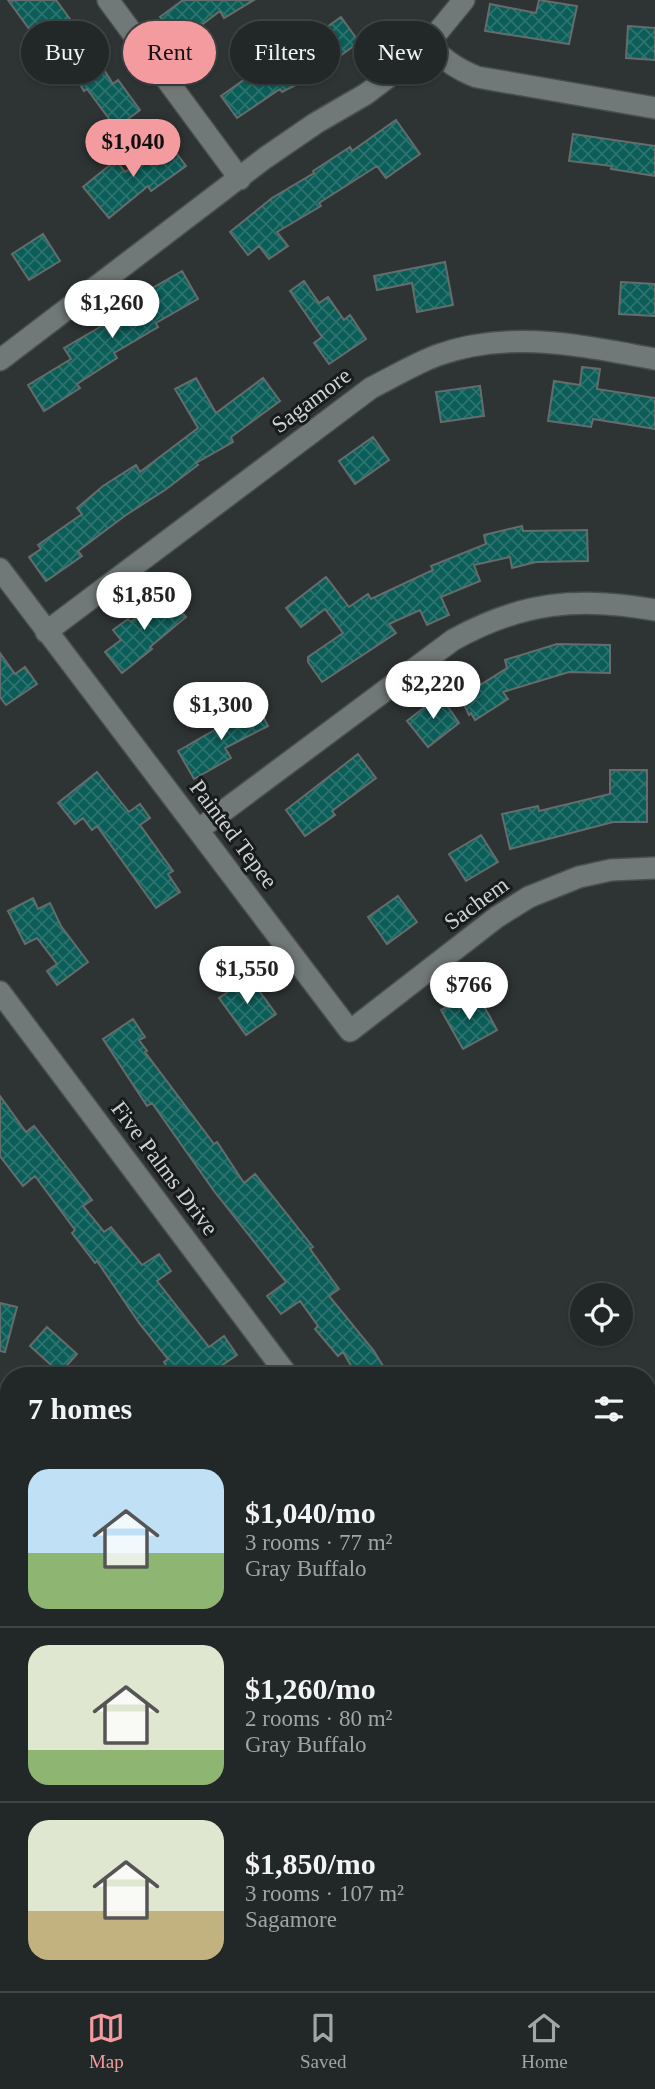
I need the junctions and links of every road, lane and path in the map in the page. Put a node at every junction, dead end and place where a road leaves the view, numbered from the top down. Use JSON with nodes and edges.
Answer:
{"nodes":[{"id":1,"x":464,"y":0,"type":"edge"},
{"id":2,"x":112,"y":2,"type":"edge"},
{"id":3,"x":446,"y":21,"type":"edge"},
{"id":4,"x":447,"y":62,"type":"edge"},
{"id":5,"x":379,"y":84,"type":"edge"},
{"id":6,"x":655,"y":108,"type":"edge"},
{"id":7,"x":240,"y":179,"type":"junction"},
{"id":8,"x":655,"y":359,"type":"edge"},
{"id":9,"x":0,"y":360,"type":"edge"},
{"id":10,"x":0,"y":569,"type":"edge"},
{"id":11,"x":655,"y":610,"type":"edge"},
{"id":12,"x":46,"y":632,"type":"junction"},
{"id":13,"x":198,"y":830,"type":"junction"},
{"id":14,"x":655,"y":868,"type":"edge"},
{"id":15,"x":0,"y":992,"type":"edge"},
{"id":16,"x":350,"y":1031,"type":"joint"},
{"id":17,"x":281,"y":1367,"type":"edge"}],
"edges":[{"from":1,"to":3,"type":"street"},
{"from":2,"to":7,"type":"street"},
{"from":4,"to":6,"type":"street"},
{"from":5,"to":7,"type":"street"},
{"from":7,"to":9,"type":"street"},
{"from":8,"to":12,"type":"street","name":"Sagamore"},
{"from":10,"to":12,"type":"street","name":"Painted Tepee"},
{"from":11,"to":13,"type":"street"},
{"from":12,"to":13,"type":"street","name":"Painted Tepee"},
{"from":13,"to":16,"type":"street","name":"Painted Tepee"},
{"from":14,"to":16,"type":"street","name":"Sachem"},
{"from":15,"to":17,"type":"street","name":"Five Palms Drive"}]}
